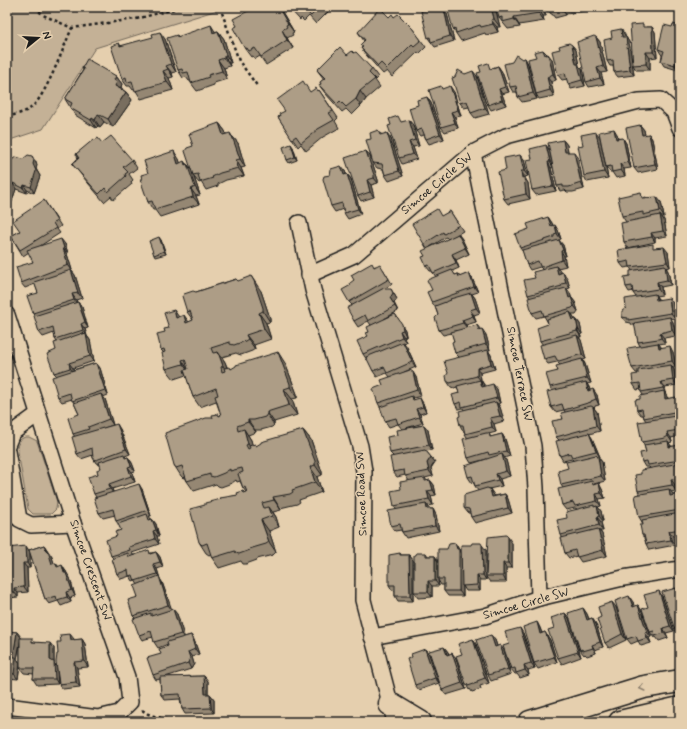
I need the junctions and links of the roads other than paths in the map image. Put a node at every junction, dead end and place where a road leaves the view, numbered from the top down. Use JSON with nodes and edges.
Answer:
{"nodes":[{"id":1,"x":680,"y":128,"type":"edge"},
{"id":2,"x":473,"y":153,"type":"junction"},
{"id":3,"x":299,"y":223,"type":"dead end"},
{"id":4,"x":309,"y":275,"type":"junction"},
{"id":5,"x":7,"y":316,"type":"edge"},
{"id":6,"x":38,"y":414,"type":"junction"},
{"id":7,"x":7,"y":445,"type":"edge"},
{"id":8,"x":7,"y":451,"type":"edge"},
{"id":9,"x":73,"y":523,"type":"junction"},
{"id":10,"x":680,"y":569,"type":"edge"},
{"id":11,"x":539,"y":598,"type":"junction"},
{"id":12,"x":372,"y":637,"type":"junction"},
{"id":13,"x":680,"y":681,"type":"edge"},
{"id":14,"x":7,"y":706,"type":"edge"},
{"id":15,"x":680,"y":708,"type":"edge"},
{"id":16,"x":392,"y":713,"type":"edge"},
{"id":17,"x":420,"y":722,"type":"edge"},
{"id":18,"x":530,"y":722,"type":"edge"},
{"id":19,"x":620,"y":722,"type":"edge"}],
"edges":[{"from":1,"to":2,"type":"street","name":"Simcoe Circle SW"},
{"from":2,"to":4,"type":"street","name":"Simcoe Circle SW"},
{"from":2,"to":11,"type":"street","name":"Simcoe Terrace SW"},
{"from":3,"to":4,"type":"street","name":"Simcoe Road SW"},
{"from":4,"to":12,"type":"street","name":"Simcoe Road SW"},
{"from":5,"to":6,"type":"street","name":"Simcoe Crescent SW"},
{"from":6,"to":7,"type":"street"},
{"from":6,"to":9,"type":"street","name":"Simcoe Crescent SW"},
{"from":8,"to":9,"type":"street"},
{"from":9,"to":14,"type":"street","name":"Simcoe Crescent SW"},
{"from":10,"to":11,"type":"street","name":"Simcoe Circle SW"},
{"from":11,"to":12,"type":"street","name":"Simcoe Circle SW"},
{"from":12,"to":16,"type":"street","name":"Simcoe Road SW"},
{"from":13,"to":18,"type":"street","one_way":true},
{"from":15,"to":19,"type":"street"},
{"from":16,"to":17,"type":"street"}]}
